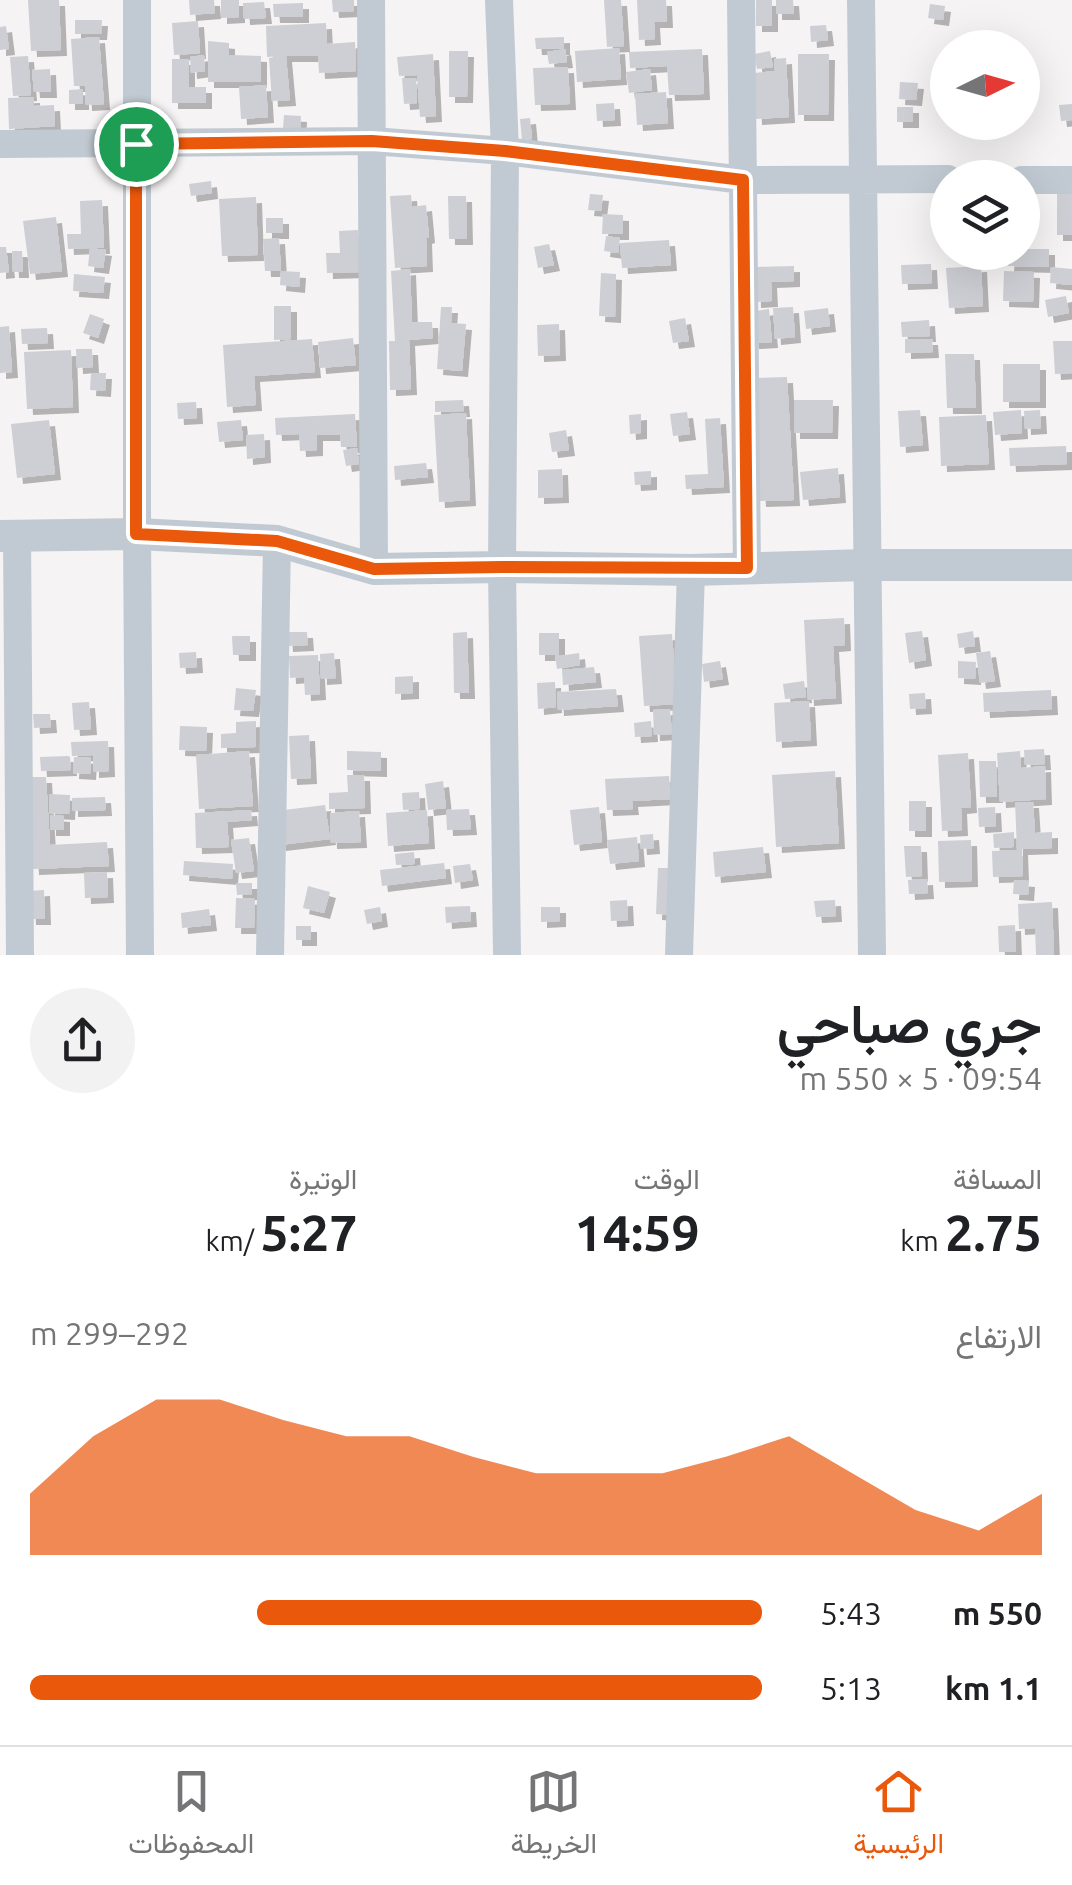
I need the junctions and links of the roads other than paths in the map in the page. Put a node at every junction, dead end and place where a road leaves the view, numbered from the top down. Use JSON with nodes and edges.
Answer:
{"nodes":[{"id":1,"x":137,"y":0,"type":"edge"},
{"id":2,"x":371,"y":0,"type":"edge"},
{"id":3,"x":500,"y":0,"type":"edge"},
{"id":4,"x":741,"y":0,"type":"edge"},
{"id":5,"x":861,"y":0,"type":"edge"},
{"id":6,"x":372,"y":141,"type":"junction"},
{"id":7,"x":0,"y":144,"type":"edge"},
{"id":8,"x":136,"y":144,"type":"junction"},
{"id":9,"x":505,"y":151,"type":"junction"},
{"id":10,"x":864,"y":178,"type":"junction"},
{"id":11,"x":930,"y":179,"type":"edge"},
{"id":12,"x":743,"y":180,"type":"junction"},
{"id":13,"x":1040,"y":180,"type":"edge"},
{"id":14,"x":1072,"y":180,"type":"edge"},
{"id":15,"x":136,"y":534,"type":"junction"},
{"id":16,"x":8,"y":536,"type":"edge"},
{"id":17,"x":277,"y":541,"type":"junction"},
{"id":18,"x":1072,"y":564,"type":"edge"},
{"id":19,"x":866,"y":565,"type":"junction"},
{"id":20,"x":502,"y":567,"type":"junction"},
{"id":21,"x":747,"y":568,"type":"junction"},
{"id":22,"x":374,"y":569,"type":"junction"},
{"id":23,"x":691,"y":570,"type":"junction"},
{"id":24,"x":11,"y":955,"type":"edge"},
{"id":25,"x":22,"y":955,"type":"edge"},
{"id":26,"x":140,"y":955,"type":"edge"},
{"id":27,"x":270,"y":955,"type":"edge"},
{"id":28,"x":507,"y":955,"type":"edge"},
{"id":29,"x":679,"y":955,"type":"edge"},
{"id":30,"x":872,"y":955,"type":"edge"}],
"edges":[{"from":1,"to":8,"type":"street"},
{"from":2,"to":6,"type":"street"},
{"from":3,"to":9,"type":"street"},
{"from":4,"to":12,"type":"street"},
{"from":5,"to":10,"type":"street"},
{"from":6,"to":8,"type":"street"},
{"from":6,"to":9,"type":"street"},
{"from":6,"to":22,"type":"street"},
{"from":7,"to":8,"type":"street"},
{"from":8,"to":15,"type":"street"},
{"from":9,"to":12,"type":"street"},
{"from":9,"to":20,"type":"street"},
{"from":10,"to":11,"type":"street"},
{"from":10,"to":12,"type":"street"},
{"from":10,"to":19,"type":"street"},
{"from":12,"to":21,"type":"street"},
{"from":13,"to":14,"type":"street"},
{"from":15,"to":16,"type":"street"},
{"from":15,"to":17,"type":"street"},
{"from":15,"to":26,"type":"street"},
{"from":16,"to":25,"type":"street"},
{"from":17,"to":22,"type":"street"},
{"from":17,"to":27,"type":"street"},
{"from":18,"to":19,"type":"street"},
{"from":19,"to":21,"type":"street"},
{"from":19,"to":30,"type":"street"},
{"from":20,"to":22,"type":"street"},
{"from":20,"to":23,"type":"street"},
{"from":20,"to":28,"type":"street"},
{"from":21,"to":23,"type":"street"},
{"from":23,"to":29,"type":"street"},
{"from":24,"to":25,"type":"street"}]}
